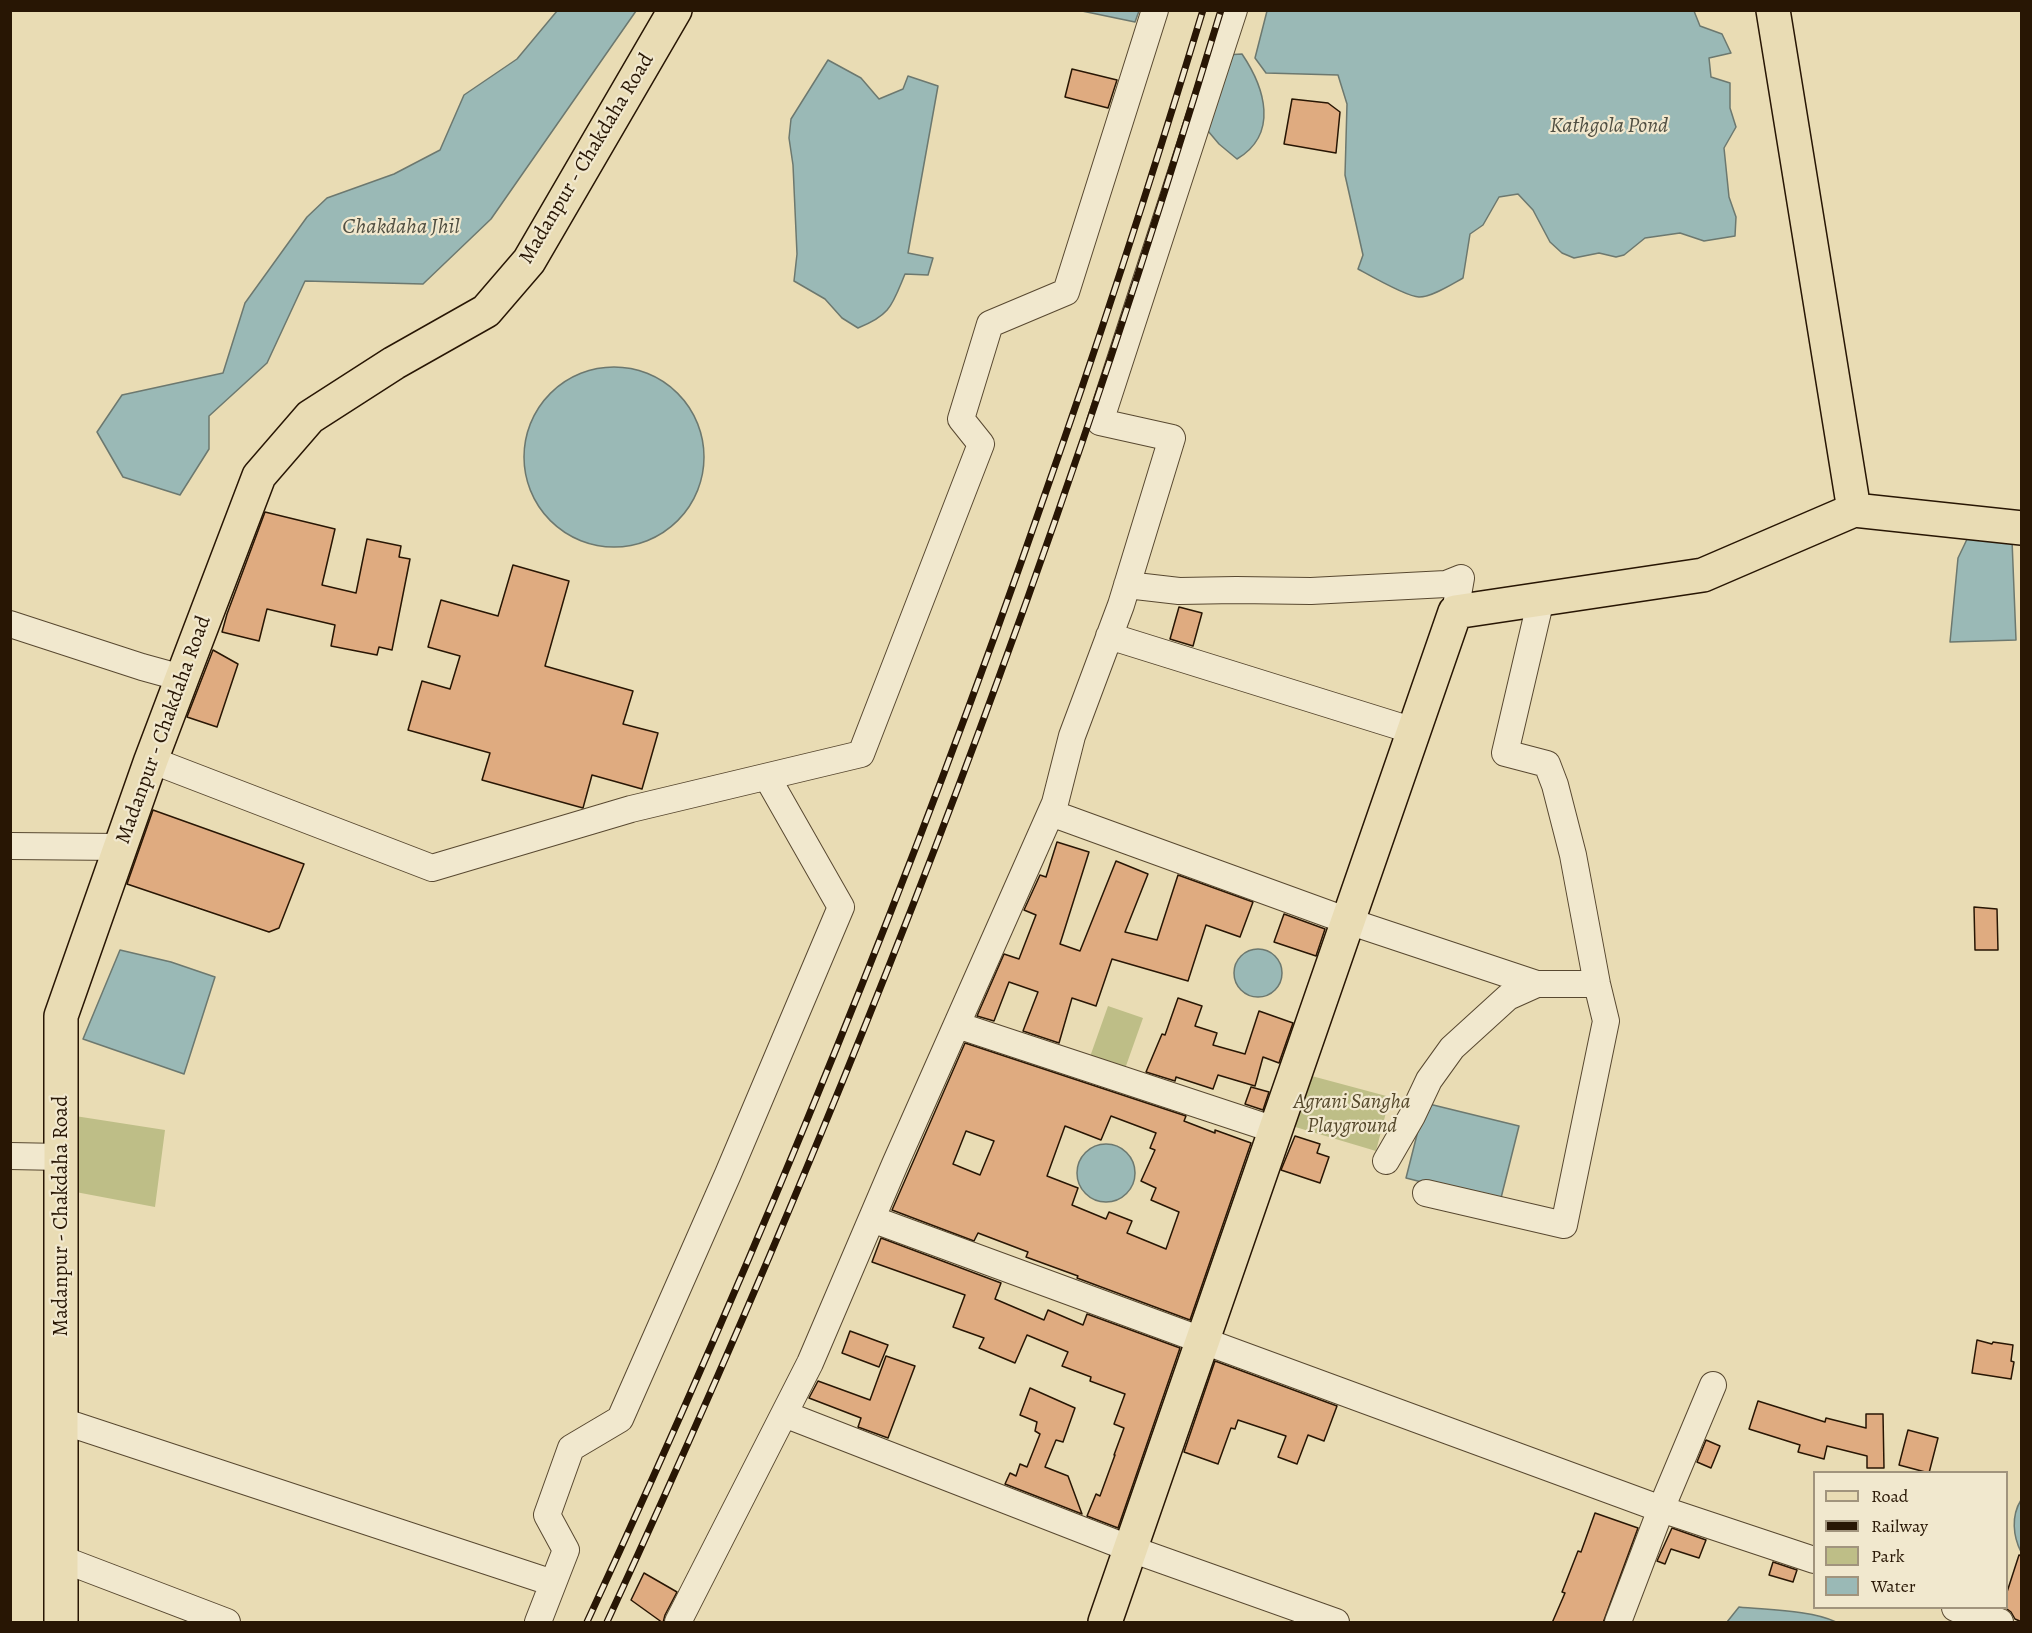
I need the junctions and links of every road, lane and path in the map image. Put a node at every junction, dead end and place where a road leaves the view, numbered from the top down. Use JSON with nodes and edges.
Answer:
{"nodes":[{"id":1,"x":675,"y":10,"type":"edge"},
{"id":2,"x":1155,"y":10,"type":"edge"},
{"id":3,"x":1234,"y":10,"type":"edge"},
{"id":4,"x":1773,"y":10,"type":"edge"},
{"id":5,"x":1854,"y":510,"type":"junction"},
{"id":6,"x":2022,"y":528,"type":"edge"},
{"id":7,"x":1127,"y":585,"type":"junction"},
{"id":8,"x":1541,"y":599,"type":"junction"},
{"id":9,"x":1455,"y":612,"type":"junction"},
{"id":10,"x":10,"y":624,"type":"edge"},
{"id":11,"x":1109,"y":636,"type":"junction"},
{"id":12,"x":182,"y":678,"type":"junction"},
{"id":13,"x":1414,"y":731,"type":"junction"},
{"id":14,"x":151,"y":760,"type":"junction"},
{"id":15,"x":767,"y":777,"type":"junction"},
{"id":16,"x":1051,"y":813,"type":"junction"},
{"id":17,"x":10,"y":846,"type":"edge"},
{"id":18,"x":121,"y":847,"type":"junction"},
{"id":19,"x":1348,"y":921,"type":"junction"},
{"id":20,"x":1537,"y":984,"type":"junction"},
{"id":21,"x":1597,"y":984,"type":"junction"},
{"id":22,"x":957,"y":1025,"type":"junction"},
{"id":23,"x":1275,"y":1130,"type":"junction"},
{"id":24,"x":10,"y":1156,"type":"edge"},
{"id":25,"x":61,"y":1157,"type":"junction"},
{"id":26,"x":1386,"y":1161,"type":"dead end"},
{"id":27,"x":1426,"y":1193,"type":"dead end"},
{"id":28,"x":872,"y":1219,"type":"junction"},
{"id":29,"x":1203,"y":1342,"type":"junction"},
{"id":30,"x":1713,"y":1385,"type":"dead end"},
{"id":31,"x":784,"y":1414,"type":"junction"},
{"id":32,"x":62,"y":1421,"type":"junction"},
{"id":33,"x":1661,"y":1509,"type":"junction"},
{"id":34,"x":1131,"y":1549,"type":"junction"},
{"id":35,"x":62,"y":1559,"type":"junction"},
{"id":36,"x":1813,"y":1559,"type":"edge"},
{"id":37,"x":553,"y":1583,"type":"junction"},
{"id":38,"x":1958,"y":1609,"type":"edge"},
{"id":39,"x":61,"y":1623,"type":"edge"},
{"id":40,"x":227,"y":1623,"type":"edge"},
{"id":41,"x":538,"y":1623,"type":"edge"},
{"id":42,"x":678,"y":1623,"type":"edge"},
{"id":43,"x":1105,"y":1623,"type":"edge"},
{"id":44,"x":1335,"y":1623,"type":"edge"},
{"id":45,"x":1618,"y":1623,"type":"edge"},
{"id":46,"x":2000,"y":1623,"type":"edge"}],
"edges":[{"from":1,"to":12,"type":"main road","name":"Madanpur - Chakdaha Road"},
{"from":2,"to":15,"type":"street"},
{"from":3,"to":7,"type":"street"},
{"from":4,"to":5,"type":"main road"},
{"from":5,"to":6,"type":"main road"},
{"from":5,"to":8,"type":"main road"},
{"from":7,"to":9,"type":"street"},
{"from":7,"to":11,"type":"street"},
{"from":8,"to":9,"type":"main road"},
{"from":8,"to":21,"type":"street"},
{"from":9,"to":13,"type":"main road"},
{"from":10,"to":12,"type":"street"},
{"from":11,"to":13,"type":"street"},
{"from":11,"to":16,"type":"street"},
{"from":12,"to":14,"type":"main road","name":"Madanpur - Chakdaha Road"},
{"from":13,"to":19,"type":"main road"},
{"from":14,"to":15,"type":"street"},
{"from":14,"to":18,"type":"main road","name":"Madanpur - Chakdaha Road"},
{"from":15,"to":37,"type":"street"},
{"from":16,"to":19,"type":"street"},
{"from":16,"to":22,"type":"street"},
{"from":17,"to":18,"type":"street"},
{"from":18,"to":25,"type":"main road","name":"Madanpur - Chakdaha Road"},
{"from":19,"to":20,"type":"street"},
{"from":19,"to":23,"type":"main road"},
{"from":20,"to":21,"type":"street"},
{"from":20,"to":26,"type":"street"},
{"from":21,"to":27,"type":"street"},
{"from":22,"to":23,"type":"street"},
{"from":22,"to":28,"type":"street"},
{"from":23,"to":29,"type":"main road"},
{"from":24,"to":25,"type":"street"},
{"from":25,"to":32,"type":"main road","name":"Madanpur - Chakdaha Road"},
{"from":28,"to":29,"type":"street"},
{"from":28,"to":31,"type":"street"},
{"from":29,"to":33,"type":"street"},
{"from":29,"to":34,"type":"main road"},
{"from":30,"to":33,"type":"street"},
{"from":31,"to":34,"type":"street"},
{"from":31,"to":42,"type":"street"},
{"from":32,"to":35,"type":"main road","name":"Madanpur - Chakdaha Road"},
{"from":32,"to":37,"type":"street"},
{"from":33,"to":36,"type":"street"},
{"from":33,"to":45,"type":"street"},
{"from":34,"to":43,"type":"main road"},
{"from":34,"to":44,"type":"street"},
{"from":35,"to":39,"type":"main road","name":"Madanpur - Chakdaha Road"},
{"from":35,"to":40,"type":"street"},
{"from":37,"to":41,"type":"street"},
{"from":38,"to":46,"type":"street"}]}
